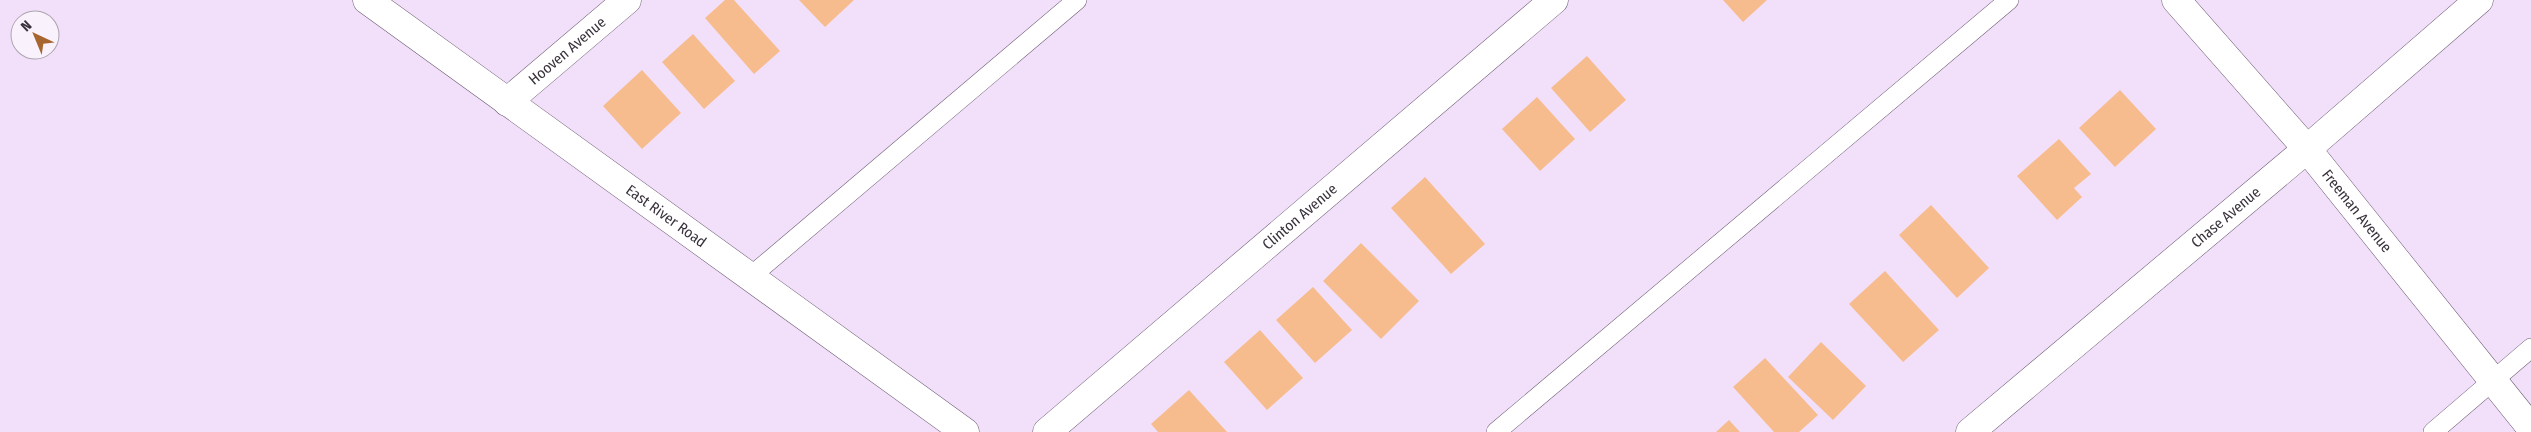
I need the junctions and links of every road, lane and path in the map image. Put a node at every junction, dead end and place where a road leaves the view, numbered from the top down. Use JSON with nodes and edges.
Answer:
{"nodes":[{"id":1,"x":367,"y":0,"type":"edge"},
{"id":2,"x":628,"y":0,"type":"edge"},
{"id":3,"x":1077,"y":0,"type":"edge"},
{"id":4,"x":1554,"y":0,"type":"edge"},
{"id":5,"x":2009,"y":0,"type":"edge"},
{"id":6,"x":2176,"y":0,"type":"edge"},
{"id":7,"x":2479,"y":0,"type":"edge"},
{"id":8,"x":507,"y":102,"type":"junction"},
{"id":9,"x":2306,"y":149,"type":"junction"},
{"id":10,"x":750,"y":277,"type":"junction"},
{"id":11,"x":2531,"y":348,"type":"edge"},
{"id":12,"x":2494,"y":380,"type":"junction"},
{"id":13,"x":2531,"y":428,"type":"edge"},
{"id":14,"x":965,"y":432,"type":"edge"},
{"id":15,"x":1047,"y":432,"type":"edge"},
{"id":16,"x":1496,"y":432,"type":"edge"},
{"id":17,"x":1970,"y":432,"type":"edge"},
{"id":18,"x":2433,"y":432,"type":"edge"}],
"edges":[{"from":1,"to":8,"type":"street","name":"East River Road"},
{"from":2,"to":8,"type":"street","name":"Hooven Avenue"},
{"from":3,"to":10,"type":"lane"},
{"from":4,"to":15,"type":"street","name":"Clinton Avenue"},
{"from":5,"to":16,"type":"lane"},
{"from":6,"to":9,"type":"street","name":"Freeman Avenue"},
{"from":7,"to":9,"type":"street","name":"Chase Avenue"},
{"from":8,"to":10,"type":"street","name":"East River Road"},
{"from":9,"to":12,"type":"street","name":"Freeman Avenue"},
{"from":9,"to":17,"type":"street","name":"Chase Avenue"},
{"from":10,"to":14,"type":"street","name":"East River Road"},
{"from":11,"to":12,"type":"lane"},
{"from":12,"to":13,"type":"street","name":"Freeman Avenue"},
{"from":12,"to":18,"type":"lane"}]}
